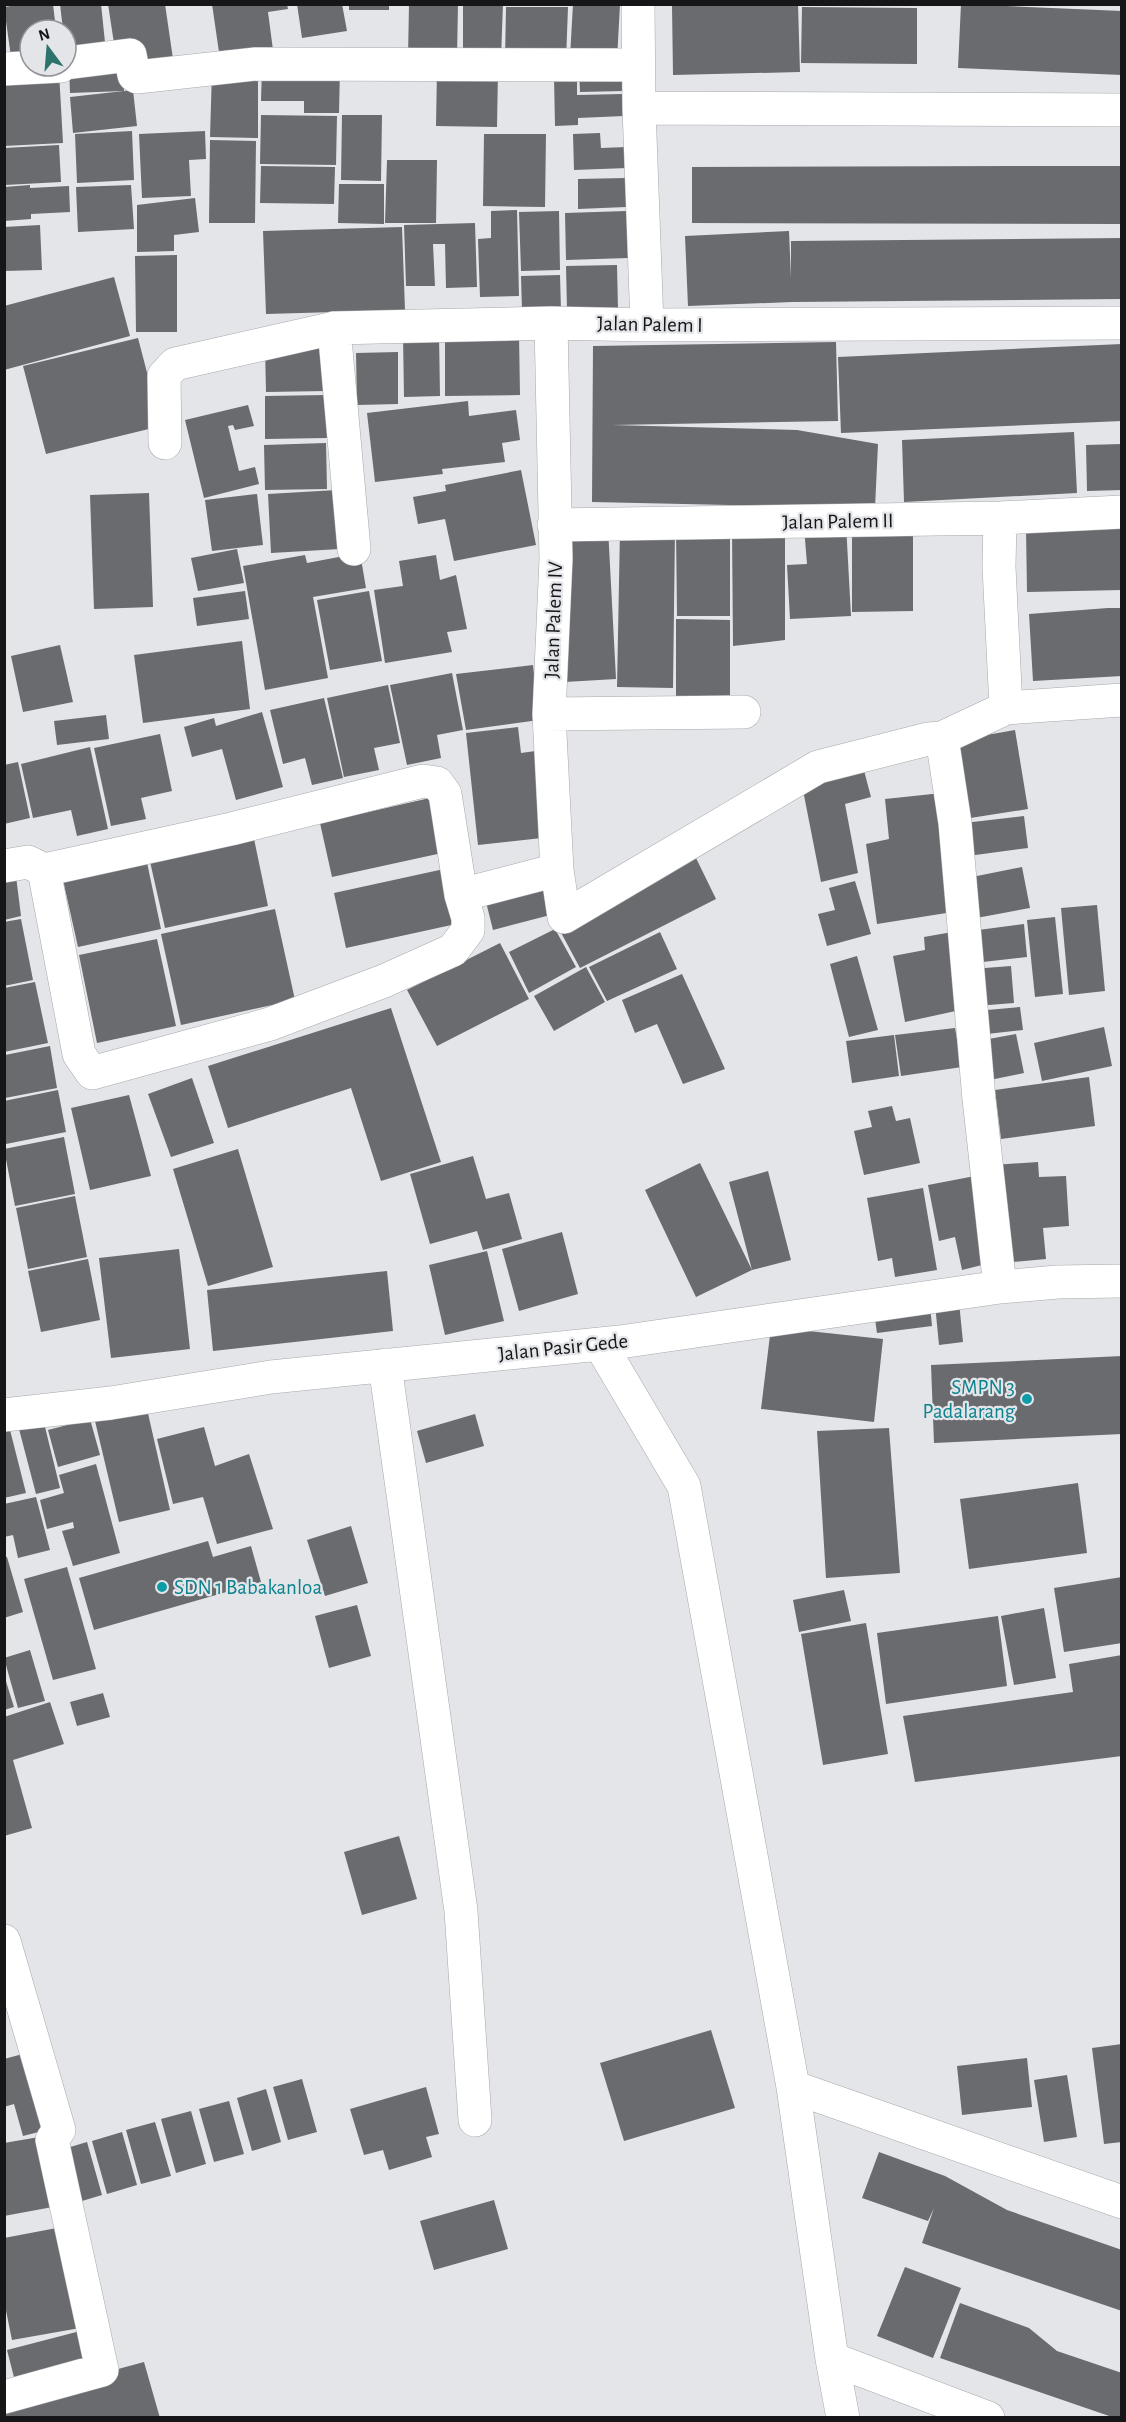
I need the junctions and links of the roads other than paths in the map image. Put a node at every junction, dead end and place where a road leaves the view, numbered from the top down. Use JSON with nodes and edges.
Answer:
{"nodes":[{"id":1,"x":638,"y":4,"type":"edge"},
{"id":2,"x":78,"y":62,"type":"edge"},
{"id":3,"x":638,"y":65,"type":"junction"},
{"id":4,"x":639,"y":108,"type":"junction"},
{"id":5,"x":1122,"y":110,"type":"edge"},
{"id":6,"x":551,"y":323,"type":"junction"},
{"id":7,"x":1122,"y":323,"type":"edge"},
{"id":8,"x":646,"y":325,"type":"junction"},
{"id":9,"x":334,"y":328,"type":"junction"},
{"id":10,"x":165,"y":443,"type":"dead end"},
{"id":11,"x":1122,"y":512,"type":"edge"},
{"id":12,"x":1000,"y":518,"type":"junction"},
{"id":13,"x":554,"y":525,"type":"junction"},
{"id":14,"x":354,"y":549,"type":"dead end"},
{"id":15,"x":1122,"y":700,"type":"edge"},
{"id":16,"x":1006,"y":708,"type":"junction"},
{"id":17,"x":744,"y":712,"type":"dead end"},
{"id":18,"x":549,"y":714,"type":"junction"},
{"id":19,"x":942,"y":738,"type":"junction"},
{"id":20,"x":4,"y":866,"type":"edge"},
{"id":21,"x":45,"y":870,"type":"junction"},
{"id":22,"x":557,"y":870,"type":"junction"},
{"id":23,"x":461,"y":895,"type":"junction"},
{"id":24,"x":1122,"y":1281,"type":"edge"},
{"id":25,"x":1000,"y":1287,"type":"junction"},
{"id":26,"x":600,"y":1344,"type":"junction"},
{"id":27,"x":385,"y":1365,"type":"junction"},
{"id":28,"x":4,"y":1415,"type":"edge"},
{"id":29,"x":4,"y":1941,"type":"edge"},
{"id":30,"x":794,"y":2087,"type":"junction"},
{"id":31,"x":475,"y":2120,"type":"dead end"},
{"id":32,"x":1122,"y":2202,"type":"edge"},
{"id":33,"x":832,"y":2359,"type":"junction"},
{"id":34,"x":4,"y":2397,"type":"edge"},
{"id":35,"x":843,"y":2418,"type":"edge"},
{"id":36,"x":988,"y":2418,"type":"edge"}],
"edges":[{"from":1,"to":3,"type":"street"},
{"from":2,"to":3,"type":"street"},
{"from":3,"to":4,"type":"street"},
{"from":4,"to":5,"type":"street"},
{"from":4,"to":8,"type":"street"},
{"from":6,"to":8,"type":"street","name":"Jalan Palem I"},
{"from":6,"to":9,"type":"street","name":"Jalan Palem I"},
{"from":6,"to":13,"type":"street","name":"Jalan Palem IV"},
{"from":7,"to":8,"type":"street","name":"Jalan Palem I"},
{"from":9,"to":10,"type":"street","name":"Jalan Palem I"},
{"from":9,"to":14,"type":"street"},
{"from":11,"to":12,"type":"street","name":"Jalan Palem II"},
{"from":12,"to":13,"type":"street","name":"Jalan Palem II"},
{"from":12,"to":16,"type":"street"},
{"from":13,"to":18,"type":"street","name":"Jalan Palem IV"},
{"from":15,"to":16,"type":"street"},
{"from":16,"to":19,"type":"street"},
{"from":17,"to":18,"type":"street"},
{"from":18,"to":22,"type":"street","name":"Jalan Palem IV"},
{"from":19,"to":22,"type":"street","name":"Jalan Palem IV"},
{"from":19,"to":25,"type":"street"},
{"from":20,"to":21,"type":"street"},
{"from":21,"to":23,"type":"street"},
{"from":21,"to":23,"type":"street"},
{"from":22,"to":23,"type":"street"},
{"from":24,"to":25,"type":"street","name":"Jalan Pasir Gede"},
{"from":25,"to":26,"type":"street","name":"Jalan Pasir Gede"},
{"from":26,"to":27,"type":"street","name":"Jalan Pasir Gede"},
{"from":26,"to":30,"type":"street"},
{"from":27,"to":28,"type":"street","name":"Jalan Pasir Gede"},
{"from":27,"to":31,"type":"street"},
{"from":29,"to":34,"type":"street"},
{"from":30,"to":32,"type":"street"},
{"from":30,"to":33,"type":"street"},
{"from":33,"to":35,"type":"street"},
{"from":33,"to":36,"type":"street"}]}
